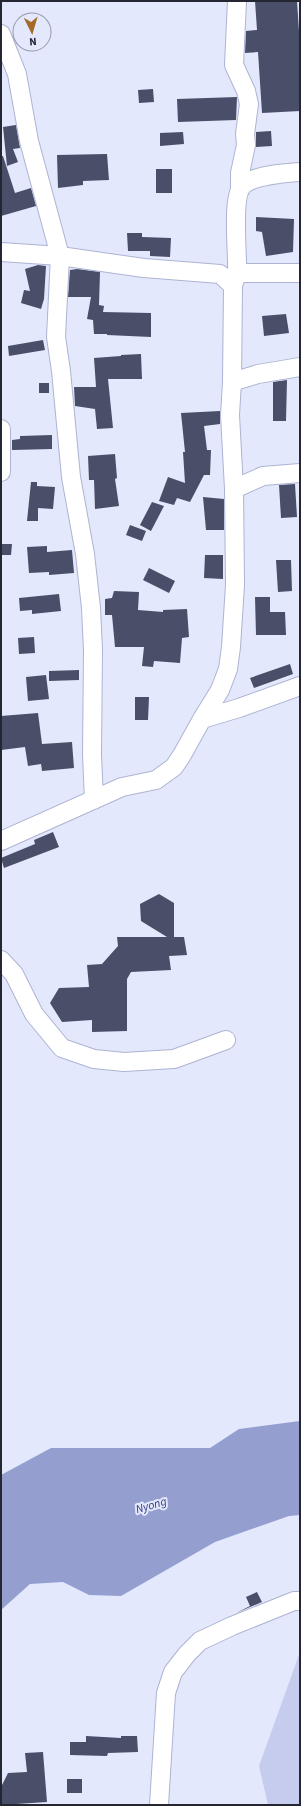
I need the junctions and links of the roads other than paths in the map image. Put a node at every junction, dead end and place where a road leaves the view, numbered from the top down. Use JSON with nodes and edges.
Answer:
{"nodes":[{"id":1,"x":237,"y":1,"type":"edge"},
{"id":2,"x":1,"y":34,"type":"edge"},
{"id":3,"x":300,"y":172,"type":"edge"},
{"id":4,"x":240,"y":190,"type":"junction"},
{"id":5,"x":1,"y":252,"type":"edge"},
{"id":6,"x":60,"y":256,"type":"junction"},
{"id":7,"x":300,"y":273,"type":"edge"},
{"id":8,"x":235,"y":279,"type":"junction"},
{"id":9,"x":300,"y":367,"type":"edge"},
{"id":10,"x":232,"y":382,"type":"junction"},
{"id":11,"x":1,"y":429,"type":"edge"},
{"id":12,"x":1,"y":472,"type":"edge"},
{"id":13,"x":300,"y":473,"type":"edge"},
{"id":14,"x":234,"y":489,"type":"junction"},
{"id":15,"x":300,"y":686,"type":"edge"},
{"id":16,"x":202,"y":719,"type":"junction"},
{"id":17,"x":94,"y":800,"type":"junction"},
{"id":18,"x":2,"y":838,"type":"edge"},
{"id":19,"x":1,"y":960,"type":"edge"},
{"id":20,"x":226,"y":1040,"type":"dead end"},
{"id":21,"x":300,"y":1601,"type":"edge"},
{"id":22,"x":159,"y":1805,"type":"edge"}],
"edges":[{"from":1,"to":4,"type":"street"},
{"from":2,"to":6,"type":"street"},
{"from":3,"to":4,"type":"street"},
{"from":4,"to":8,"type":"street"},
{"from":5,"to":6,"type":"street"},
{"from":6,"to":8,"type":"street"},
{"from":6,"to":17,"type":"street"},
{"from":7,"to":8,"type":"street"},
{"from":8,"to":10,"type":"street"},
{"from":9,"to":10,"type":"street"},
{"from":10,"to":14,"type":"street"},
{"from":11,"to":12,"type":"street"},
{"from":13,"to":14,"type":"street"},
{"from":14,"to":16,"type":"street"},
{"from":15,"to":16,"type":"street"},
{"from":16,"to":17,"type":"street"},
{"from":17,"to":18,"type":"street"},
{"from":19,"to":20,"type":"street"},
{"from":21,"to":22,"type":"street"}]}
